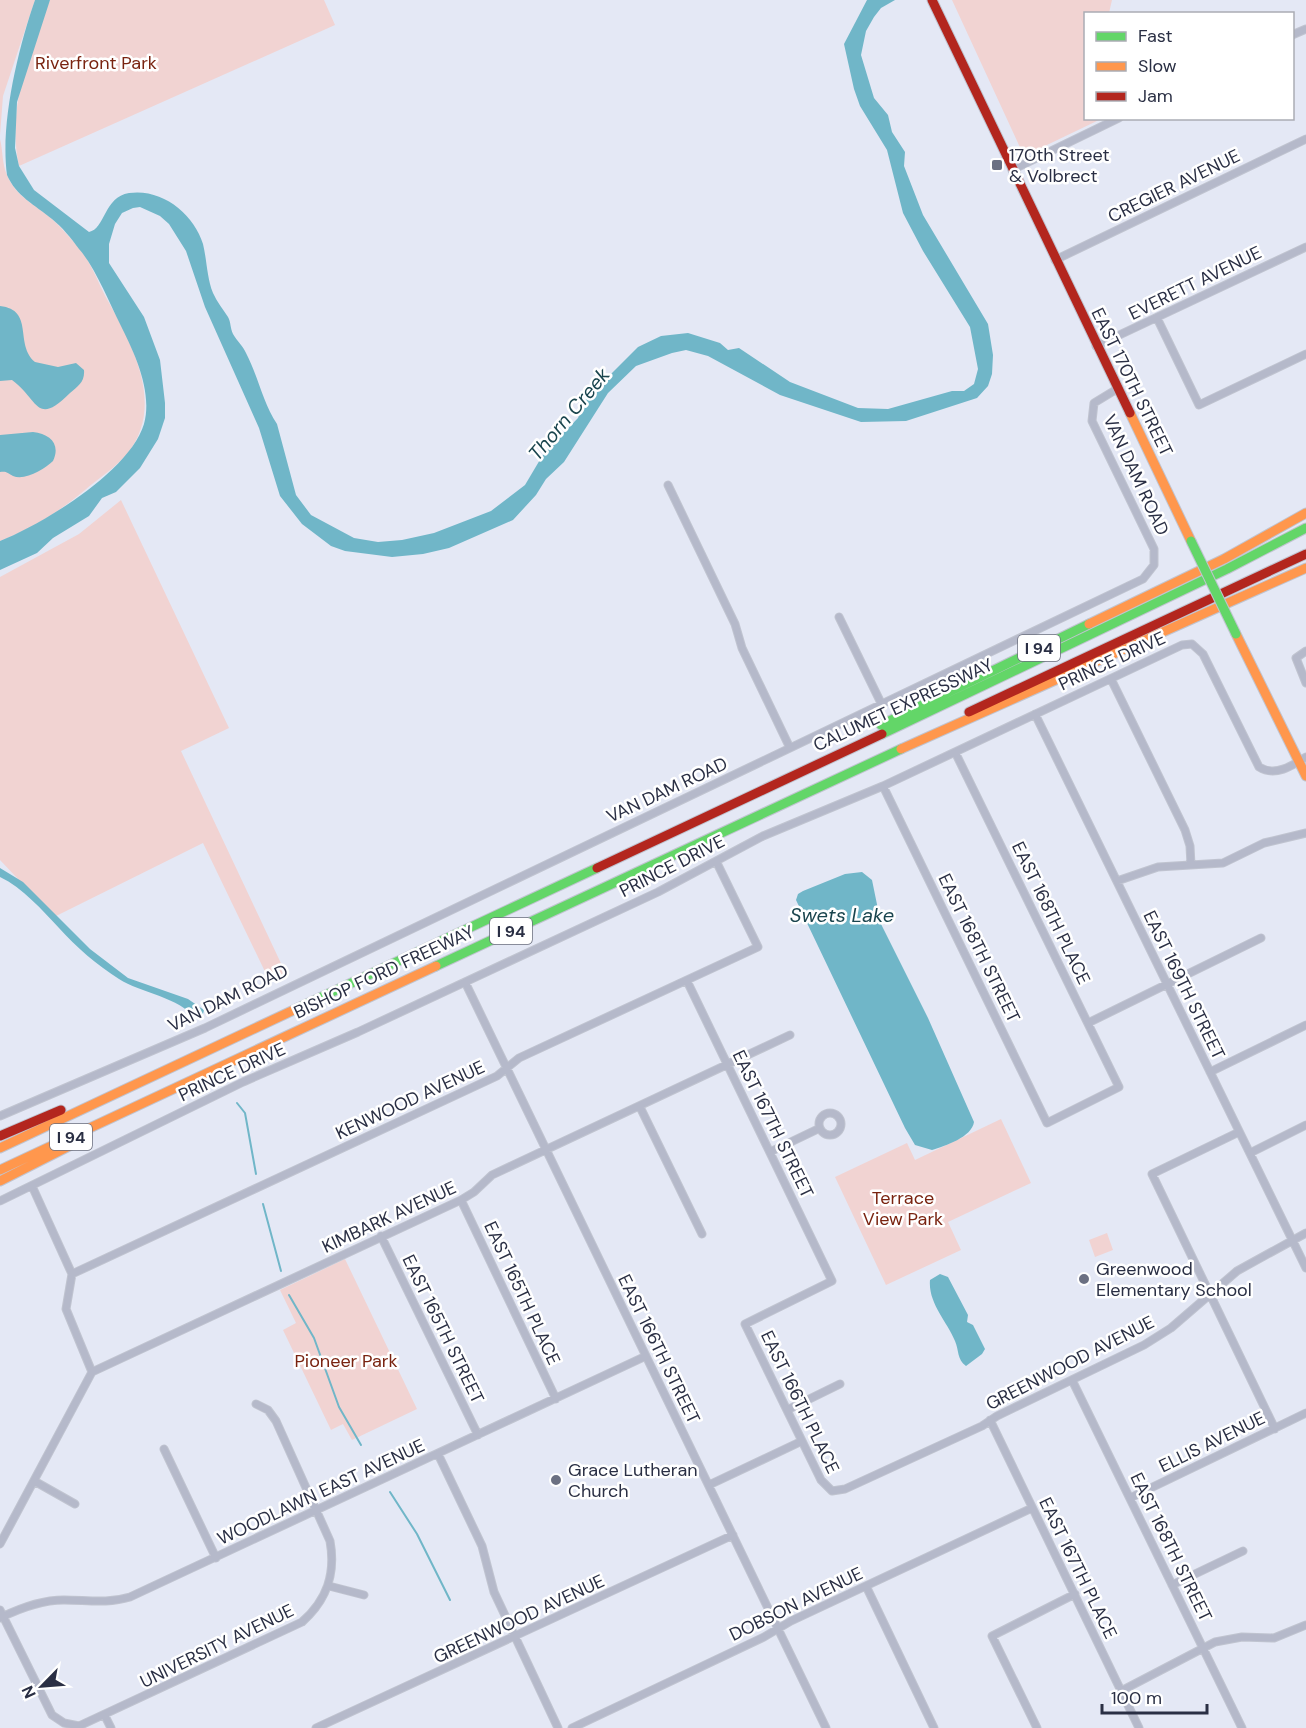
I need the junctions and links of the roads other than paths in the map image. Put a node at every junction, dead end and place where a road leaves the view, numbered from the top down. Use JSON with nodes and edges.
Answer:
{"nodes":[{"id":1,"x":932,"y":0,"type":"edge"},
{"id":2,"x":1115,"y":120,"type":"edge"},
{"id":3,"x":1306,"y":139,"type":"edge"},
{"id":4,"x":1012,"y":170,"type":"junction"},
{"id":5,"x":1306,"y":247,"type":"edge"},
{"id":6,"x":1055,"y":260,"type":"junction"},
{"id":7,"x":1157,"y":318,"type":"junction"},
{"id":8,"x":1096,"y":346,"type":"junction"},
{"id":9,"x":1306,"y":354,"type":"edge"},
{"id":10,"x":1117,"y":390,"type":"junction"},
{"id":11,"x":668,"y":485,"type":"dead end"},
{"id":12,"x":1306,"y":513,"type":"edge"},
{"id":13,"x":1306,"y":528,"type":"edge"},
{"id":14,"x":1306,"y":554,"type":"edge"},
{"id":15,"x":1306,"y":568,"type":"edge"},
{"id":16,"x":839,"y":617,"type":"dead end"},
{"id":17,"x":1306,"y":651,"type":"edge"},
{"id":18,"x":1111,"y":679,"type":"junction"},
{"id":19,"x":1306,"y":683,"type":"edge"},
{"id":20,"x":881,"y":703,"type":"junction"},
{"id":21,"x":1035,"y":714,"type":"junction"},
{"id":22,"x":790,"y":748,"type":"junction"},
{"id":23,"x":955,"y":752,"type":"junction"},
{"id":24,"x":880,"y":758,"type":"junction"},
{"id":25,"x":1302,"y":759,"type":"edge"},
{"id":26,"x":1306,"y":776,"type":"edge"},
{"id":27,"x":772,"y":784,"type":"junction"},
{"id":28,"x":883,"y":786,"type":"junction"},
{"id":29,"x":1306,"y":832,"type":"edge"},
{"id":30,"x":716,"y":861,"type":"junction"},
{"id":31,"x":1191,"y":866,"type":"junction"},
{"id":32,"x":1117,"y":881,"type":"junction"},
{"id":33,"x":1261,"y":938,"type":"dead end"},
{"id":34,"x":687,"y":981,"type":"junction"},
{"id":35,"x":465,"y":982,"type":"junction"},
{"id":36,"x":1167,"y":984,"type":"junction"},
{"id":37,"x":1088,"y":1023,"type":"junction"},
{"id":38,"x":1306,"y":1025,"type":"edge"},
{"id":39,"x":790,"y":1035,"type":"dead end"},
{"id":40,"x":727,"y":1065,"type":"junction"},
{"id":41,"x":168,"y":1068,"type":"junction"},
{"id":42,"x":507,"y":1068,"type":"junction"},
{"id":43,"x":1210,"y":1072,"type":"junction"},
{"id":44,"x":1119,"y":1087,"type":"joint"},
{"id":45,"x":142,"y":1104,"type":"junction"},
{"id":46,"x":640,"y":1107,"type":"junction"},
{"id":47,"x":0,"y":1116,"type":"edge"},
{"id":48,"x":1306,"y":1125,"type":"edge"},
{"id":49,"x":820,"y":1128,"type":"dead end"},
{"id":50,"x":1239,"y":1132,"type":"junction"},
{"id":51,"x":0,"y":1136,"type":"edge"},
{"id":52,"x":0,"y":1148,"type":"edge"},
{"id":53,"x":546,"y":1149,"type":"junction"},
{"id":54,"x":770,"y":1152,"type":"junction"},
{"id":55,"x":1250,"y":1153,"type":"junction"},
{"id":56,"x":0,"y":1170,"type":"edge"},
{"id":57,"x":0,"y":1181,"type":"edge"},
{"id":58,"x":32,"y":1186,"type":"junction"},
{"id":59,"x":461,"y":1200,"type":"junction"},
{"id":60,"x":0,"y":1201,"type":"edge"},
{"id":61,"x":1306,"y":1233,"type":"edge"},
{"id":62,"x":702,"y":1234,"type":"dead end"},
{"id":63,"x":381,"y":1236,"type":"junction"},
{"id":64,"x":1292,"y":1239,"type":"junction"},
{"id":65,"x":1306,"y":1268,"type":"edge"},
{"id":66,"x":72,"y":1274,"type":"junction"},
{"id":67,"x":1211,"y":1293,"type":"junction"},
{"id":68,"x":745,"y":1324,"type":"joint"},
{"id":69,"x":646,"y":1356,"type":"junction"},
{"id":70,"x":92,"y":1372,"type":"junction"},
{"id":71,"x":1072,"y":1380,"type":"junction"},
{"id":72,"x":840,"y":1384,"type":"dead end"},
{"id":73,"x":556,"y":1399,"type":"junction"},
{"id":74,"x":256,"y":1404,"type":"dead end"},
{"id":75,"x":787,"y":1410,"type":"junction"},
{"id":76,"x":1306,"y":1413,"type":"edge"},
{"id":77,"x":990,"y":1420,"type":"junction"},
{"id":78,"x":1275,"y":1429,"type":"junction"},
{"id":79,"x":478,"y":1435,"type":"junction"},
{"id":80,"x":802,"y":1441,"type":"junction"},
{"id":81,"x":164,"y":1449,"type":"dead end"},
{"id":82,"x":438,"y":1454,"type":"junction"},
{"id":83,"x":36,"y":1482,"type":"junction"},
{"id":84,"x":709,"y":1485,"type":"junction"},
{"id":85,"x":832,"y":1491,"type":"joint"},
{"id":86,"x":1130,"y":1498,"type":"junction"},
{"id":87,"x":75,"y":1504,"type":"dead end"},
{"id":88,"x":1032,"y":1508,"type":"junction"},
{"id":89,"x":318,"y":1510,"type":"junction"},
{"id":90,"x":733,"y":1535,"type":"junction"},
{"id":91,"x":0,"y":1544,"type":"edge"},
{"id":92,"x":1243,"y":1551,"type":"dead end"},
{"id":93,"x":216,"y":1558,"type":"junction"},
{"id":94,"x":1172,"y":1585,"type":"junction"},
{"id":95,"x":329,"y":1586,"type":"junction"},
{"id":96,"x":866,"y":1586,"type":"junction"},
{"id":97,"x":1074,"y":1594,"type":"junction"},
{"id":98,"x":364,"y":1595,"type":"dead end"},
{"id":99,"x":1,"y":1615,"type":"edge"},
{"id":100,"x":1306,"y":1625,"type":"edge"},
{"id":101,"x":778,"y":1629,"type":"junction"},
{"id":102,"x":515,"y":1637,"type":"junction"},
{"id":103,"x":1203,"y":1647,"type":"junction"},
{"id":104,"x":1121,"y":1691,"type":"junction"},
{"id":105,"x":105,"y":1716,"type":"junction"},
{"id":106,"x":111,"y":1728,"type":"edge"},
{"id":107,"x":316,"y":1728,"type":"edge"},
{"id":108,"x":558,"y":1728,"type":"edge"},
{"id":109,"x":572,"y":1728,"type":"edge"},
{"id":110,"x":826,"y":1728,"type":"edge"},
{"id":111,"x":934,"y":1728,"type":"edge"},
{"id":112,"x":1037,"y":1728,"type":"edge"},
{"id":113,"x":1139,"y":1728,"type":"edge"},
{"id":114,"x":1242,"y":1728,"type":"edge"}],
"edges":[{"from":1,"to":4,"type":"main road","name":"EAST 170TH STREET"},
{"from":2,"to":4,"type":"street"},
{"from":3,"to":6,"type":"street","name":"CREGIER AVENUE"},
{"from":4,"to":6,"type":"main road","name":"EAST 170TH STREET"},
{"from":5,"to":7,"type":"street","name":"EVERETT AVENUE"},
{"from":6,"to":8,"type":"main road","name":"EAST 170TH STREET"},
{"from":7,"to":8,"type":"street","name":"EVERETT AVENUE"},
{"from":7,"to":9,"type":"street"},
{"from":8,"to":10,"type":"main road","name":"EAST 170TH STREET"},
{"from":10,"to":20,"type":"street","name":"VAN DAM ROAD"},
{"from":10,"to":25,"type":"main road","name":"EAST 170TH STREET","bridge":true},
{"from":11,"to":22,"type":"street"},
{"from":12,"to":27,"type":"main road","number":"I 94"},
{"from":13,"to":27,"type":"main road","name":"CALUMET EXPRESSWAY"},
{"from":14,"to":24,"type":"main road","number":"I 94"},
{"from":15,"to":24,"type":"main road"},
{"from":16,"to":20,"type":"street"},
{"from":17,"to":19,"type":"street"},
{"from":18,"to":21,"type":"street","name":"PRINCE DRIVE"},
{"from":18,"to":25,"type":"street","name":"PRINCE DRIVE"},
{"from":18,"to":31,"type":"street"},
{"from":20,"to":22,"type":"street","name":"VAN DAM ROAD"},
{"from":21,"to":23,"type":"street","name":"PRINCE DRIVE"},
{"from":21,"to":32,"type":"street","name":"EAST 169TH STREET"},
{"from":22,"to":47,"type":"street","name":"VAN DAM ROAD"},
{"from":23,"to":28,"type":"street","name":"PRINCE DRIVE"},
{"from":23,"to":37,"type":"street","name":"EAST 168TH PLACE"},
{"from":24,"to":45,"type":"main road","name":"BISHOP FORD FREEWAY","number":"I 94"},
{"from":25,"to":26,"type":"main road","name":"EAST 170TH STREET"},
{"from":27,"to":41,"type":"main road","name":"BISHOP FORD FREEWAY","number":"I 94"},
{"from":28,"to":30,"type":"street","name":"PRINCE DRIVE"},
{"from":28,"to":44,"type":"street","name":"EAST 168TH STREET"},
{"from":29,"to":31,"type":"street"},
{"from":30,"to":34,"type":"street","name":"KENWOOD AVENUE"},
{"from":30,"to":35,"type":"street","name":"PRINCE DRIVE"},
{"from":31,"to":32,"type":"street"},
{"from":32,"to":36,"type":"street","name":"EAST 169TH STREET"},
{"from":33,"to":36,"type":"street"},
{"from":34,"to":40,"type":"street","name":"EAST 167TH STREET"},
{"from":34,"to":42,"type":"street","name":"KENWOOD AVENUE"},
{"from":35,"to":42,"type":"street","name":"EAST 166TH STREET"},
{"from":35,"to":58,"type":"street","name":"PRINCE DRIVE"},
{"from":36,"to":37,"type":"street"},
{"from":36,"to":43,"type":"street","name":"EAST 169TH STREET"},
{"from":37,"to":44,"type":"street","name":"EAST 168TH PLACE"},
{"from":38,"to":43,"type":"street"},
{"from":39,"to":40,"type":"street","name":"KIMBARK AVENUE"},
{"from":40,"to":46,"type":"street","name":"KIMBARK AVENUE"},
{"from":40,"to":54,"type":"street","name":"EAST 167TH STREET"},
{"from":41,"to":51,"type":"main road"},
{"from":41,"to":52,"type":"main road","name":"BISHOP FORD FREEWAY","number":"I 94"},
{"from":42,"to":53,"type":"street","name":"EAST 166TH STREET"},
{"from":42,"to":66,"type":"street","name":"KENWOOD AVENUE"},
{"from":43,"to":50,"type":"street","name":"EAST 169TH STREET"},
{"from":45,"to":56,"type":"main road","name":"BISHOP FORD FREEWAY","number":"I 94"},
{"from":45,"to":57,"type":"main road"},
{"from":46,"to":53,"type":"street","name":"KIMBARK AVENUE"},
{"from":46,"to":62,"type":"street"},
{"from":48,"to":55,"type":"street"},
{"from":49,"to":54,"type":"street"},
{"from":50,"to":55,"type":"street","name":"EAST 169TH STREET"},
{"from":50,"to":67,"type":"street"},
{"from":53,"to":59,"type":"street","name":"KIMBARK AVENUE"},
{"from":53,"to":69,"type":"street","name":"EAST 166TH STREET"},
{"from":54,"to":68,"type":"street","name":"EAST 167TH STREET"},
{"from":55,"to":64,"type":"street","name":"EAST 169TH STREET"},
{"from":58,"to":60,"type":"street","name":"PRINCE DRIVE"},
{"from":58,"to":66,"type":"street"},
{"from":59,"to":63,"type":"street","name":"KIMBARK AVENUE"},
{"from":59,"to":73,"type":"street","name":"EAST 165TH PLACE"},
{"from":61,"to":64,"type":"street","name":"GREENWOOD AVENUE"},
{"from":63,"to":70,"type":"street","name":"KIMBARK AVENUE"},
{"from":63,"to":79,"type":"street","name":"EAST 165TH STREET"},
{"from":64,"to":65,"type":"street","name":"EAST 169TH STREET"},
{"from":64,"to":67,"type":"street","name":"GREENWOOD AVENUE"},
{"from":66,"to":70,"type":"street"},
{"from":67,"to":71,"type":"street","name":"GREENWOOD AVENUE"},
{"from":67,"to":78,"type":"street"},
{"from":68,"to":75,"type":"street","name":"EAST 166TH PLACE"},
{"from":69,"to":73,"type":"street","name":"WOODLAWN EAST AVENUE"},
{"from":69,"to":84,"type":"street","name":"EAST 166TH STREET"},
{"from":70,"to":83,"type":"street"},
{"from":71,"to":77,"type":"street","name":"GREENWOOD AVENUE"},
{"from":71,"to":86,"type":"street","name":"EAST 168TH STREET"},
{"from":72,"to":75,"type":"street"},
{"from":73,"to":79,"type":"street","name":"WOODLAWN EAST AVENUE"},
{"from":74,"to":89,"type":"street","name":"UNIVERSITY AVENUE"},
{"from":75,"to":80,"type":"street","name":"EAST 166TH PLACE"},
{"from":76,"to":78,"type":"street","name":"ELLIS AVENUE"},
{"from":77,"to":85,"type":"street","name":"GREENWOOD AVENUE"},
{"from":77,"to":88,"type":"street","name":"EAST 167TH PLACE"},
{"from":78,"to":86,"type":"street","name":"ELLIS AVENUE"},
{"from":79,"to":82,"type":"street","name":"WOODLAWN EAST AVENUE"},
{"from":80,"to":84,"type":"street"},
{"from":80,"to":85,"type":"street","name":"EAST 166TH PLACE"},
{"from":81,"to":93,"type":"street"},
{"from":82,"to":89,"type":"street","name":"WOODLAWN EAST AVENUE"},
{"from":82,"to":102,"type":"street"},
{"from":83,"to":87,"type":"street"},
{"from":83,"to":91,"type":"street"},
{"from":84,"to":90,"type":"street","name":"EAST 166TH STREET"},
{"from":86,"to":94,"type":"street","name":"EAST 168TH STREET"},
{"from":88,"to":96,"type":"street","name":"DOBSON AVENUE"},
{"from":88,"to":97,"type":"street","name":"EAST 167TH PLACE"},
{"from":89,"to":93,"type":"street","name":"WOODLAWN EAST AVENUE"},
{"from":89,"to":95,"type":"street","name":"UNIVERSITY AVENUE"},
{"from":90,"to":101,"type":"street","name":"EAST 166TH STREET"},
{"from":90,"to":102,"type":"street","name":"GREENWOOD AVENUE"},
{"from":92,"to":94,"type":"street"},
{"from":93,"to":99,"type":"street","name":"WOODLAWN EAST AVENUE"},
{"from":94,"to":103,"type":"street","name":"EAST 168TH STREET"},
{"from":95,"to":98,"type":"street"},
{"from":95,"to":105,"type":"street","name":"UNIVERSITY AVENUE"},
{"from":96,"to":101,"type":"street","name":"DOBSON AVENUE"},
{"from":96,"to":111,"type":"street"},
{"from":97,"to":104,"type":"street","name":"EAST 167TH PLACE"},
{"from":97,"to":112,"type":"street"},
{"from":99,"to":105,"type":"street","name":"UNIVERSITY AVENUE"},
{"from":100,"to":103,"type":"street"},
{"from":101,"to":109,"type":"street","name":"DOBSON AVENUE"},
{"from":101,"to":110,"type":"street","name":"EAST 166TH STREET"},
{"from":102,"to":107,"type":"street","name":"GREENWOOD AVENUE"},
{"from":102,"to":108,"type":"street"},
{"from":103,"to":104,"type":"street"},
{"from":103,"to":114,"type":"street","name":"EAST 168TH STREET"},
{"from":104,"to":113,"type":"street","name":"EAST 167TH PLACE"},
{"from":105,"to":106,"type":"street"}]}
